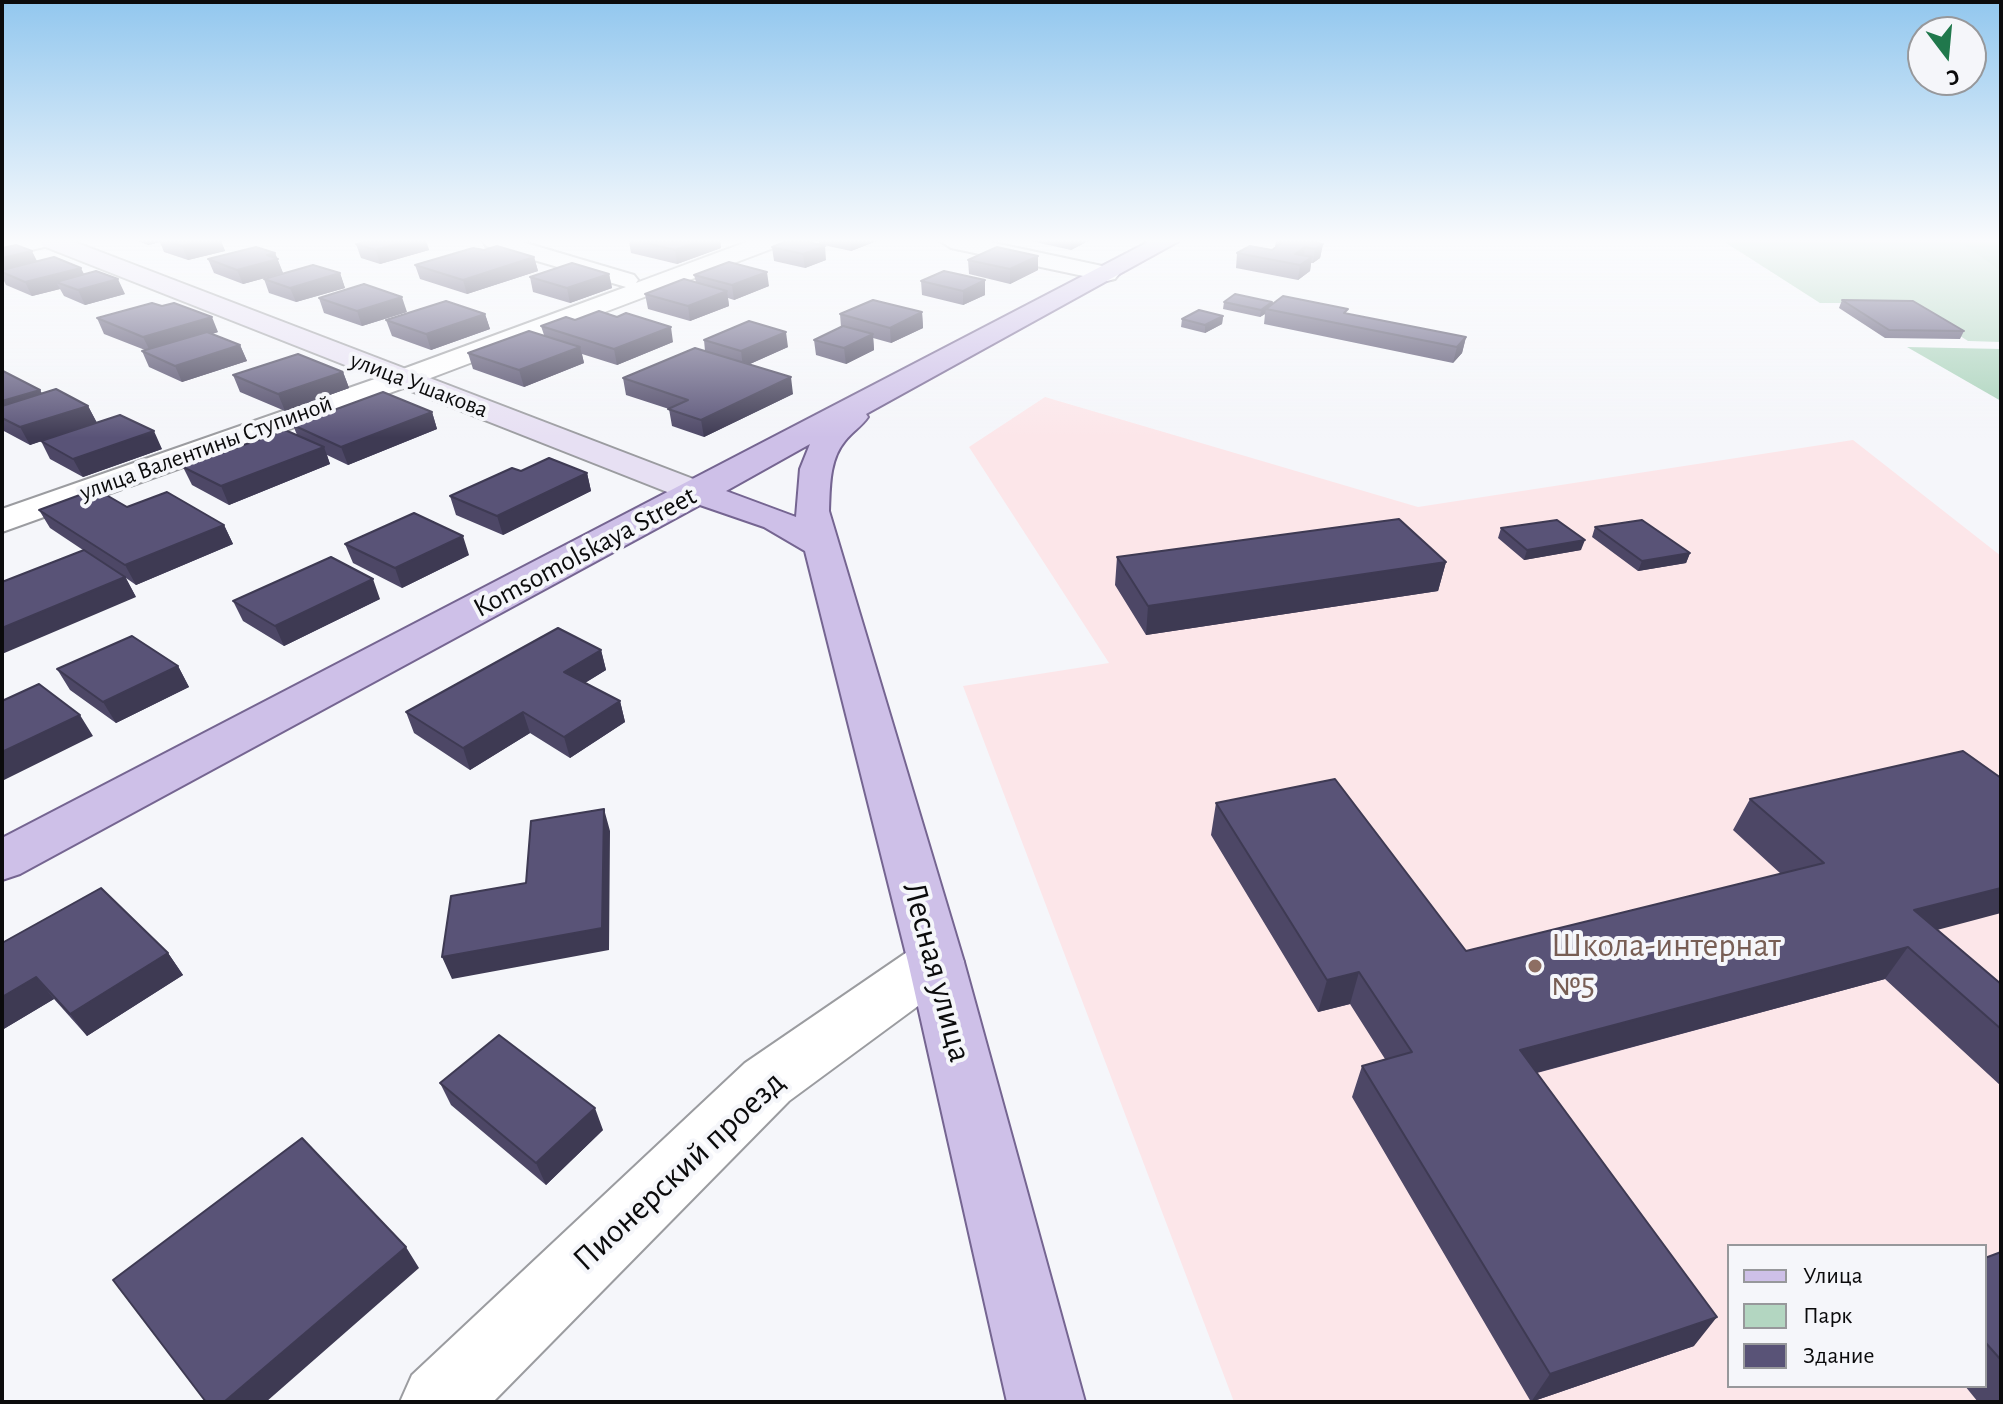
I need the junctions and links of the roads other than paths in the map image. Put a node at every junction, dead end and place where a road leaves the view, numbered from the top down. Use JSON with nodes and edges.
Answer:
{"nodes":[{"id":1,"x":218,"y":307,"type":"edge"},
{"id":2,"x":594,"y":307,"type":"edge"},
{"id":3,"x":1046,"y":307,"type":"edge"},
{"id":4,"x":402,"y":379,"type":"junction"},
{"id":5,"x":887,"y":391,"type":"junction"},
{"id":6,"x":697,"y":492,"type":"junction"},
{"id":7,"x":8,"y":513,"type":"edge"},
{"id":8,"x":819,"y":544,"type":"junction"},
{"id":9,"x":2,"y":861,"type":"edge"},
{"id":10,"x":936,"y":962,"type":"junction"},
{"id":11,"x":439,"y":1402,"type":"edge"},
{"id":12,"x":1046,"y":1402,"type":"edge"}],
"edges":[{"from":1,"to":4,"type":"street","name":"улица Ушакова"},
{"from":2,"to":4,"type":"street","name":"улица Валентины Ступиной"},
{"from":3,"to":5,"type":"main road","name":"Komsomolskaya Street"},
{"from":4,"to":6,"type":"street","name":"улица Ушакова"},
{"from":4,"to":7,"type":"street","name":"улица Валентины Ступиной"},
{"from":5,"to":6,"type":"main road","name":"Komsomolskaya Street"},
{"from":5,"to":8,"type":"main road","name":"Лесная улица"},
{"from":6,"to":8,"type":"main road"},
{"from":6,"to":9,"type":"main road","name":"Komsomolskaya Street"},
{"from":8,"to":10,"type":"main road","name":"Лесная улица"},
{"from":10,"to":11,"type":"street","name":"Пионерский проезд"},
{"from":10,"to":12,"type":"main road","name":"Лесная улица"}]}
